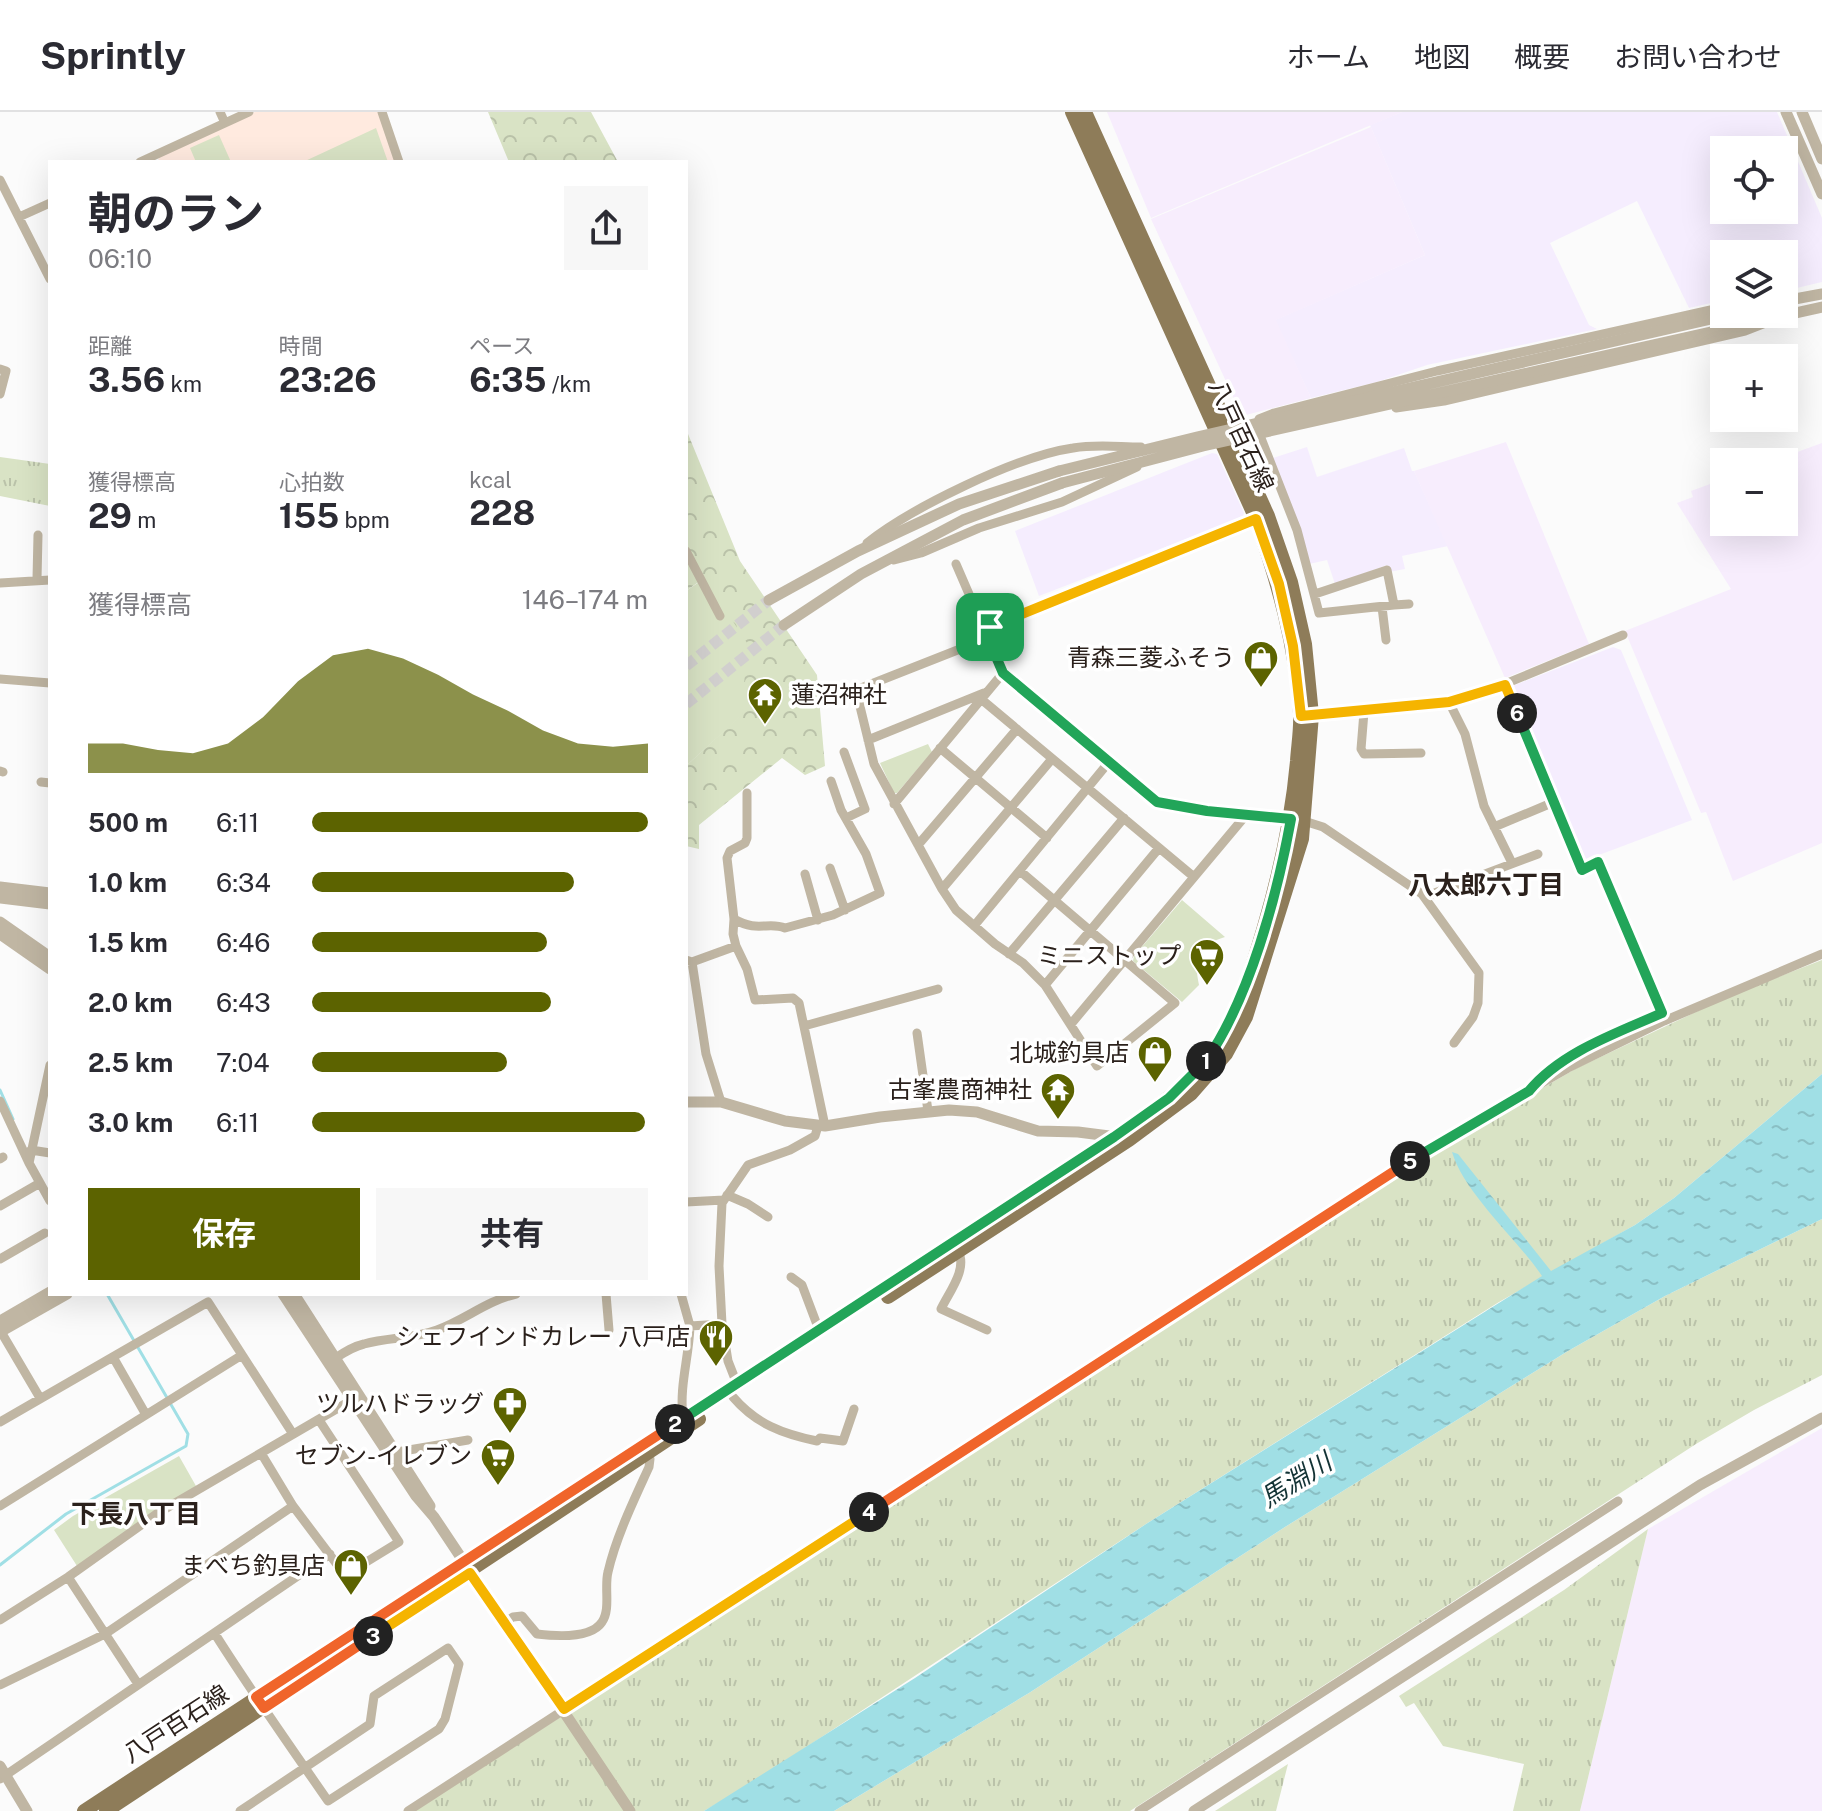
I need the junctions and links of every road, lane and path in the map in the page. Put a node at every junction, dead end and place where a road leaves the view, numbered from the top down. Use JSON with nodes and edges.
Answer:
{"nodes":[{"id":1,"x":220,"y":112,"type":"edge"},
{"id":2,"x":249,"y":112,"type":"edge"},
{"id":3,"x":382,"y":112,"type":"edge"},
{"id":4,"x":1072,"y":112,"type":"edge"},
{"id":5,"x":1085,"y":112,"type":"edge"},
{"id":6,"x":1786,"y":112,"type":"edge"},
{"id":7,"x":1802,"y":112,"type":"edge"},
{"id":8,"x":225,"y":123,"type":"junction"},
{"id":9,"x":154,"y":159,"type":"edge"},
{"id":10,"x":1822,"y":159,"type":"edge"},
{"id":11,"x":398,"y":160,"type":"edge"},
{"id":12,"x":0,"y":180,"type":"edge"},
{"id":13,"x":1822,"y":194,"type":"edge"},
{"id":14,"x":48,"y":204,"type":"edge"},
{"id":15,"x":19,"y":217,"type":"junction"},
{"id":16,"x":48,"y":275,"type":"edge"},
{"id":17,"x":1822,"y":294,"type":"edge"},
{"id":18,"x":1798,"y":298,"type":"edge"},
{"id":19,"x":1822,"y":307,"type":"edge"},
{"id":20,"x":1710,"y":310,"type":"edge"},
{"id":21,"x":1798,"y":313,"type":"edge"},
{"id":22,"x":1710,"y":319,"type":"edge"},
{"id":23,"x":1729,"y":328,"type":"edge"},
{"id":24,"x":1753,"y":328,"type":"edge"},
{"id":25,"x":0,"y":369,"type":"edge"},
{"id":26,"x":0,"y":394,"type":"edge"},
{"id":27,"x":1255,"y":421,"type":"junction"},
{"id":28,"x":1259,"y":436,"type":"junction"},
{"id":29,"x":1225,"y":437,"type":"junction"},
{"id":30,"x":1093,"y":446,"type":"junction"},
{"id":31,"x":1180,"y":447,"type":"junction"},
{"id":32,"x":1060,"y":477,"type":"junction"},
{"id":33,"x":1103,"y":484,"type":"junction"},
{"id":34,"x":1256,"y":519,"type":"junction"},
{"id":35,"x":38,"y":535,"type":"dead end"},
{"id":36,"x":858,"y":551,"type":"junction"},
{"id":37,"x":688,"y":555,"type":"edge"},
{"id":38,"x":878,"y":564,"type":"junction"},
{"id":39,"x":956,"y":564,"type":"dead end"},
{"id":40,"x":37,"y":579,"type":"junction"},
{"id":41,"x":48,"y":580,"type":"edge"},
{"id":42,"x":0,"y":583,"type":"edge"},
{"id":43,"x":1315,"y":594,"type":"junction"},
{"id":44,"x":769,"y":600,"type":"tunnel mouth"},
{"id":45,"x":1409,"y":604,"type":"dead end"},
{"id":46,"x":1394,"y":605,"type":"junction"},
{"id":47,"x":1382,"y":607,"type":"junction"},
{"id":48,"x":720,"y":616,"type":"dead end"},
{"id":49,"x":784,"y":625,"type":"tunnel mouth"},
{"id":50,"x":1623,"y":635,"type":"dead end"},
{"id":51,"x":988,"y":638,"type":"junction"},
{"id":52,"x":1386,"y":640,"type":"dead end"},
{"id":53,"x":1003,"y":673,"type":"junction"},
{"id":54,"x":0,"y":679,"type":"edge"},
{"id":55,"x":48,"y":683,"type":"edge"},
{"id":56,"x":1505,"y":685,"type":"junction"},
{"id":57,"x":984,"y":696,"type":"junction"},
{"id":58,"x":1449,"y":702,"type":"junction"},
{"id":59,"x":1364,"y":712,"type":"junction"},
{"id":60,"x":1306,"y":715,"type":"junction"},
{"id":61,"x":1017,"y":729,"type":"junction"},
{"id":62,"x":868,"y":740,"type":"junction"},
{"id":63,"x":940,"y":748,"type":"junction"},
{"id":64,"x":844,"y":752,"type":"dead end"},
{"id":65,"x":1421,"y":753,"type":"dead end"},
{"id":66,"x":1052,"y":759,"type":"junction"},
{"id":67,"x":1109,"y":762,"type":"junction"},
{"id":68,"x":975,"y":778,"type":"junction"},
{"id":69,"x":831,"y":781,"type":"dead end"},
{"id":70,"x":1087,"y":788,"type":"junction"},
{"id":71,"x":747,"y":793,"type":"dead end"},
{"id":72,"x":1554,"y":802,"type":"junction"},
{"id":73,"x":894,"y":804,"type":"junction"},
{"id":74,"x":1011,"y":808,"type":"junction"},
{"id":75,"x":1246,"y":815,"type":"junction"},
{"id":76,"x":846,"y":818,"type":"junction"},
{"id":77,"x":1124,"y":818,"type":"junction"},
{"id":78,"x":1298,"y":820,"type":"junction"},
{"id":79,"x":1494,"y":827,"type":"junction"},
{"id":80,"x":1047,"y":838,"type":"junction"},
{"id":81,"x":918,"y":845,"type":"junction"},
{"id":82,"x":1159,"y":848,"type":"junction"},
{"id":83,"x":1538,"y":854,"type":"dead end"},
{"id":84,"x":1512,"y":863,"type":"junction"},
{"id":85,"x":830,"y":868,"type":"dead end"},
{"id":86,"x":1020,"y":871,"type":"junction"},
{"id":87,"x":805,"y":874,"type":"dead end"},
{"id":88,"x":1194,"y":877,"type":"junction"},
{"id":89,"x":0,"y":887,"type":"edge"},
{"id":90,"x":942,"y":889,"type":"junction"},
{"id":91,"x":48,"y":893,"type":"edge"},
{"id":92,"x":1424,"y":897,"type":"junction"},
{"id":93,"x":0,"y":898,"type":"edge"},
{"id":94,"x":1055,"y":900,"type":"junction"},
{"id":95,"x":48,"y":904,"type":"edge"},
{"id":96,"x":845,"y":910,"type":"junction"},
{"id":97,"x":734,"y":919,"type":"junction"},
{"id":98,"x":818,"y":920,"type":"junction"},
{"id":99,"x":0,"y":922,"type":"edge"},
{"id":100,"x":974,"y":926,"type":"junction"},
{"id":101,"x":1091,"y":930,"type":"junction"},
{"id":102,"x":0,"y":934,"type":"edge"},
{"id":103,"x":736,"y":946,"type":"junction"},
{"id":104,"x":1009,"y":954,"type":"junction"},
{"id":105,"x":1822,"y":954,"type":"edge"},
{"id":106,"x":48,"y":956,"type":"edge"},
{"id":107,"x":1126,"y":960,"type":"junction"},
{"id":108,"x":689,"y":961,"type":"edge"},
{"id":109,"x":48,"y":968,"type":"edge"},
{"id":110,"x":1045,"y":985,"type":"junction"},
{"id":111,"x":938,"y":989,"type":"dead end"},
{"id":112,"x":1071,"y":1024,"type":"junction"},
{"id":113,"x":804,"y":1026,"type":"junction"},
{"id":114,"x":917,"y":1033,"type":"dead end"},
{"id":115,"x":1454,"y":1043,"type":"dead end"},
{"id":116,"x":48,"y":1074,"type":"edge"},
{"id":117,"x":1529,"y":1091,"type":"junction"},
{"id":118,"x":0,"y":1101,"type":"edge"},
{"id":119,"x":688,"y":1102,"type":"edge"},
{"id":120,"x":721,"y":1102,"type":"junction"},
{"id":121,"x":928,"y":1111,"type":"junction"},
{"id":122,"x":821,"y":1126,"type":"junction"},
{"id":123,"x":1121,"y":1138,"type":"junction"},
{"id":124,"x":31,"y":1150,"type":"junction"},
{"id":125,"x":48,"y":1153,"type":"edge"},
{"id":126,"x":29,"y":1163,"type":"junction"},
{"id":127,"x":40,"y":1183,"type":"junction"},
{"id":128,"x":48,"y":1197,"type":"edge"},
{"id":129,"x":726,"y":1197,"type":"junction"},
{"id":130,"x":688,"y":1202,"type":"edge"},
{"id":131,"x":0,"y":1206,"type":"edge"},
{"id":132,"x":768,"y":1217,"type":"dead end"},
{"id":133,"x":45,"y":1233,"type":"dead end"},
{"id":134,"x":958,"y":1251,"type":"junction"},
{"id":135,"x":0,"y":1259,"type":"edge"},
{"id":136,"x":791,"y":1277,"type":"dead end"},
{"id":137,"x":48,"y":1293,"type":"edge"},
{"id":138,"x":63,"y":1296,"type":"edge"},
{"id":139,"x":284,"y":1296,"type":"edge"},
{"id":140,"x":295,"y":1296,"type":"edge"},
{"id":141,"x":499,"y":1296,"type":"edge"},
{"id":142,"x":606,"y":1296,"type":"edge"},
{"id":143,"x":682,"y":1296,"type":"edge"},
{"id":144,"x":0,"y":1321,"type":"edge"},
{"id":145,"x":722,"y":1324,"type":"junction"},
{"id":146,"x":690,"y":1326,"type":"junction"},
{"id":147,"x":609,"y":1330,"type":"dead end"},
{"id":148,"x":819,"y":1330,"type":"junction"},
{"id":149,"x":987,"y":1330,"type":"dead end"},
{"id":150,"x":0,"y":1331,"type":"edge"},
{"id":151,"x":242,"y":1355,"type":"junction"},
{"id":152,"x":113,"y":1357,"type":"junction"},
{"id":153,"x":332,"y":1360,"type":"junction"},
{"id":154,"x":735,"y":1390,"type":"junction"},
{"id":155,"x":356,"y":1397,"type":"junction"},
{"id":156,"x":40,"y":1398,"type":"junction"},
{"id":157,"x":854,"y":1409,"type":"dead end"},
{"id":158,"x":145,"y":1413,"type":"junction"},
{"id":159,"x":683,"y":1418,"type":"junction"},
{"id":160,"x":1822,"y":1418,"type":"edge"},
{"id":161,"x":319,"y":1420,"type":"junction"},
{"id":162,"x":0,"y":1422,"type":"edge"},
{"id":163,"x":293,"y":1434,"type":"junction"},
{"id":164,"x":468,"y":1440,"type":"dead end"},
{"id":165,"x":397,"y":1452,"type":"junction"},
{"id":166,"x":261,"y":1453,"type":"junction"},
{"id":167,"x":648,"y":1454,"type":"junction"},
{"id":168,"x":2,"y":1501,"type":"edge"},
{"id":169,"x":1618,"y":1501,"type":"dead end"},
{"id":170,"x":293,"y":1506,"type":"junction"},
{"id":171,"x":451,"y":1545,"type":"junction"},
{"id":172,"x":330,"y":1554,"type":"junction"},
{"id":173,"x":466,"y":1568,"type":"junction"},
{"id":174,"x":68,"y":1577,"type":"junction"},
{"id":175,"x":0,"y":1620,"type":"edge"},
{"id":176,"x":504,"y":1623,"type":"junction"},
{"id":177,"x":105,"y":1634,"type":"junction"},
{"id":178,"x":215,"y":1634,"type":"junction"},
{"id":179,"x":138,"y":1684,"type":"junction"},
{"id":180,"x":0,"y":1685,"type":"edge"},
{"id":181,"x":260,"y":1703,"type":"junction"},
{"id":182,"x":566,"y":1712,"type":"junction"},
{"id":183,"x":305,"y":1768,"type":"junction"},
{"id":184,"x":2,"y":1773,"type":"edge"},
{"id":185,"x":27,"y":1811,"type":"edge"},
{"id":186,"x":84,"y":1811,"type":"edge"},
{"id":187,"x":106,"y":1811,"type":"edge"},
{"id":188,"x":240,"y":1811,"type":"edge"},
{"id":189,"x":408,"y":1811,"type":"edge"},
{"id":190,"x":630,"y":1811,"type":"edge"},
{"id":191,"x":1139,"y":1811,"type":"edge"},
{"id":192,"x":1194,"y":1811,"type":"edge"}],
"edges":[{"from":1,"to":8,"type":"street"},
{"from":2,"to":8,"type":"street"},
{"from":3,"to":11,"type":"street"},
{"from":4,"to":29,"type":"main road","name":"八戸百石線"},
{"from":5,"to":29,"type":"main road","name":"八戸百石線"},
{"from":6,"to":13,"type":"street"},
{"from":7,"to":10,"type":"street"},
{"from":8,"to":9,"type":"street"},
{"from":12,"to":15,"type":"street"},
{"from":14,"to":15,"type":"street"},
{"from":15,"to":16,"type":"street"},
{"from":17,"to":18,"type":"street"},
{"from":19,"to":21,"type":"street"},
{"from":20,"to":27,"type":"street"},
{"from":22,"to":32,"type":"street","bridge":true},
{"from":23,"to":32,"type":"street","bridge":true},
{"from":24,"to":28,"type":"street"},
{"from":25,"to":26,"type":"street"},
{"from":27,"to":28,"type":"street"},
{"from":27,"to":29,"type":"street"},
{"from":28,"to":29,"type":"street"},
{"from":28,"to":43,"type":"street"},
{"from":29,"to":31,"type":"street"},
{"from":29,"to":34,"type":"main road","name":"八戸百石線"},
{"from":29,"to":60,"type":"main road","name":"八戸百石線"},
{"from":30,"to":31,"type":"street"},
{"from":30,"to":33,"type":"street"},
{"from":30,"to":36,"type":"street"},
{"from":31,"to":33,"type":"street"},
{"from":32,"to":36,"type":"street"},
{"from":32,"to":38,"type":"street"},
{"from":33,"to":38,"type":"street"},
{"from":34,"to":51,"type":"street"},
{"from":34,"to":60,"type":"main road","name":"八戸百石線"},
{"from":35,"to":40,"type":"street"},
{"from":36,"to":44,"type":"street"},
{"from":37,"to":48,"type":"street"},
{"from":38,"to":49,"type":"street"},
{"from":39,"to":51,"type":"street"},
{"from":40,"to":41,"type":"street"},
{"from":40,"to":42,"type":"street"},
{"from":43,"to":46,"type":"street"},
{"from":43,"to":47,"type":"street"},
{"from":45,"to":46,"type":"street"},
{"from":46,"to":47,"type":"street"},
{"from":47,"to":52,"type":"street"},
{"from":50,"to":56,"type":"street"},
{"from":51,"to":53,"type":"street"},
{"from":51,"to":62,"type":"street"},
{"from":53,"to":57,"type":"street"},
{"from":53,"to":67,"type":"street"},
{"from":54,"to":55,"type":"street"},
{"from":56,"to":58,"type":"street"},
{"from":56,"to":72,"type":"street"},
{"from":57,"to":61,"type":"street"},
{"from":57,"to":62,"type":"street"},
{"from":57,"to":63,"type":"street"},
{"from":58,"to":59,"type":"street"},
{"from":58,"to":79,"type":"street"},
{"from":59,"to":60,"type":"street"},
{"from":59,"to":65,"type":"street"},
{"from":60,"to":78,"type":"main road","name":"八戸百石線"},
{"from":61,"to":66,"type":"street"},
{"from":61,"to":68,"type":"street"},
{"from":62,"to":73,"type":"street"},
{"from":63,"to":68,"type":"street"},
{"from":63,"to":73,"type":"street"},
{"from":64,"to":76,"type":"street"},
{"from":66,"to":70,"type":"street"},
{"from":66,"to":74,"type":"street"},
{"from":67,"to":70,"type":"street"},
{"from":67,"to":75,"type":"street"},
{"from":68,"to":74,"type":"street"},
{"from":68,"to":81,"type":"street"},
{"from":69,"to":76,"type":"street"},
{"from":70,"to":77,"type":"street"},
{"from":70,"to":80,"type":"street"},
{"from":71,"to":97,"type":"street"},
{"from":72,"to":79,"type":"street"},
{"from":72,"to":117,"type":"street"},
{"from":73,"to":81,"type":"street"},
{"from":74,"to":80,"type":"street"},
{"from":74,"to":90,"type":"street"},
{"from":75,"to":78,"type":"street"},
{"from":75,"to":88,"type":"street"},
{"from":76,"to":96,"type":"street"},
{"from":77,"to":82,"type":"street"},
{"from":77,"to":94,"type":"street"},
{"from":78,"to":92,"type":"street"},
{"from":78,"to":123,"type":"main road","name":"八戸百石線"},
{"from":79,"to":84,"type":"street"},
{"from":80,"to":86,"type":"street"},
{"from":81,"to":90,"type":"street"},
{"from":82,"to":88,"type":"street"},
{"from":82,"to":101,"type":"street"},
{"from":83,"to":84,"type":"street"},
{"from":84,"to":92,"type":"street"},
{"from":85,"to":96,"type":"street"},
{"from":86,"to":94,"type":"street"},
{"from":86,"to":100,"type":"street"},
{"from":87,"to":98,"type":"street"},
{"from":88,"to":107,"type":"street"},
{"from":89,"to":91,"type":"street"},
{"from":90,"to":100,"type":"street"},
{"from":92,"to":115,"type":"street"},
{"from":93,"to":95,"type":"street"},
{"from":94,"to":101,"type":"street"},
{"from":94,"to":104,"type":"street"},
{"from":96,"to":98,"type":"street"},
{"from":97,"to":98,"type":"street"},
{"from":97,"to":103,"type":"street"},
{"from":99,"to":106,"type":"street"},
{"from":100,"to":104,"type":"street"},
{"from":101,"to":107,"type":"street"},
{"from":101,"to":110,"type":"street"},
{"from":102,"to":109,"type":"street"},
{"from":103,"to":108,"type":"street"},
{"from":103,"to":113,"type":"street"},
{"from":104,"to":110,"type":"street"},
{"from":105,"to":117,"type":"street"},
{"from":107,"to":112,"type":"street"},
{"from":107,"to":112,"type":"street"},
{"from":108,"to":120,"type":"street"},
{"from":110,"to":112,"type":"street"},
{"from":111,"to":113,"type":"street"},
{"from":113,"to":122,"type":"street"},
{"from":114,"to":121,"type":"street"},
{"from":116,"to":124,"type":"street"},
{"from":117,"to":182,"type":"street"},
{"from":118,"to":126,"type":"street"},
{"from":119,"to":120,"type":"street"},
{"from":120,"to":122,"type":"street"},
{"from":121,"to":122,"type":"street"},
{"from":121,"to":123,"type":"street"},
{"from":122,"to":129,"type":"street"},
{"from":123,"to":134,"type":"main road","name":"八戸百石線"},
{"from":123,"to":148,"type":"main road","name":"八戸百石線"},
{"from":124,"to":125,"type":"street"},
{"from":124,"to":126,"type":"street"},
{"from":126,"to":127,"type":"street"},
{"from":127,"to":128,"type":"street"},
{"from":127,"to":131,"type":"street"},
{"from":129,"to":130,"type":"street"},
{"from":129,"to":132,"type":"street"},
{"from":129,"to":145,"type":"street"},
{"from":133,"to":135,"type":"street"},
{"from":134,"to":149,"type":"street"},
{"from":134,"to":154,"type":"main road","name":"八戸百石線"},
{"from":136,"to":148,"type":"street"},
{"from":137,"to":144,"type":"street"},
{"from":138,"to":150,"type":"street"},
{"from":139,"to":153,"type":"street"},
{"from":140,"to":153,"type":"street"},
{"from":141,"to":153,"type":"street"},
{"from":142,"to":147,"type":"street"},
{"from":143,"to":146,"type":"street"},
{"from":145,"to":146,"type":"street"},
{"from":145,"to":154,"type":"street"},
{"from":146,"to":159,"type":"street"},
{"from":148,"to":154,"type":"main road","name":"八戸百石線"},
{"from":150,"to":156,"type":"street"},
{"from":151,"to":152,"type":"street"},
{"from":151,"to":158,"type":"street"},
{"from":151,"to":163,"type":"street"},
{"from":152,"to":156,"type":"street"},
{"from":152,"to":158,"type":"street"},
{"from":153,"to":155,"type":"street"},
{"from":154,"to":157,"type":"street"},
{"from":154,"to":159,"type":"main road","name":"八戸百石線"},
{"from":154,"to":167,"type":"main road","name":"八戸百石線"},
{"from":155,"to":161,"type":"street"},
{"from":155,"to":165,"type":"street"},
{"from":155,"to":171,"type":"street"},
{"from":156,"to":162,"type":"street"},
{"from":158,"to":168,"type":"street"},
{"from":159,"to":173,"type":"main road","name":"八戸百石線"},
{"from":160,"to":192,"type":"street"},
{"from":161,"to":163,"type":"street"},
{"from":161,"to":172,"type":"street"},
{"from":163,"to":166,"type":"street"},
{"from":164,"to":165,"type":"street"},
{"from":165,"to":171,"type":"street"},
{"from":166,"to":170,"type":"street"},
{"from":166,"to":174,"type":"street"},
{"from":167,"to":173,"type":"main road","name":"八戸百石線"},
{"from":167,"to":176,"type":"street"},
{"from":169,"to":191,"type":"street"},
{"from":170,"to":172,"type":"street"},
{"from":170,"to":177,"type":"street"},
{"from":171,"to":173,"type":"street"},
{"from":172,"to":178,"type":"street"},
{"from":173,"to":176,"type":"street"},
{"from":173,"to":181,"type":"main road","name":"八戸百石線"},
{"from":174,"to":175,"type":"street"},
{"from":174,"to":177,"type":"street"},
{"from":176,"to":182,"type":"street"},
{"from":177,"to":179,"type":"street"},
{"from":177,"to":180,"type":"street"},
{"from":178,"to":179,"type":"street"},
{"from":178,"to":181,"type":"street"},
{"from":179,"to":184,"type":"street"},
{"from":181,"to":183,"type":"street"},
{"from":181,"to":186,"type":"main road","name":"八戸百石線"},
{"from":181,"to":187,"type":"main road","name":"八戸百石線"},
{"from":182,"to":189,"type":"street"},
{"from":182,"to":190,"type":"street"},
{"from":183,"to":183,"type":"street"},
{"from":183,"to":188,"type":"street"},
{"from":184,"to":185,"type":"street"}]}
